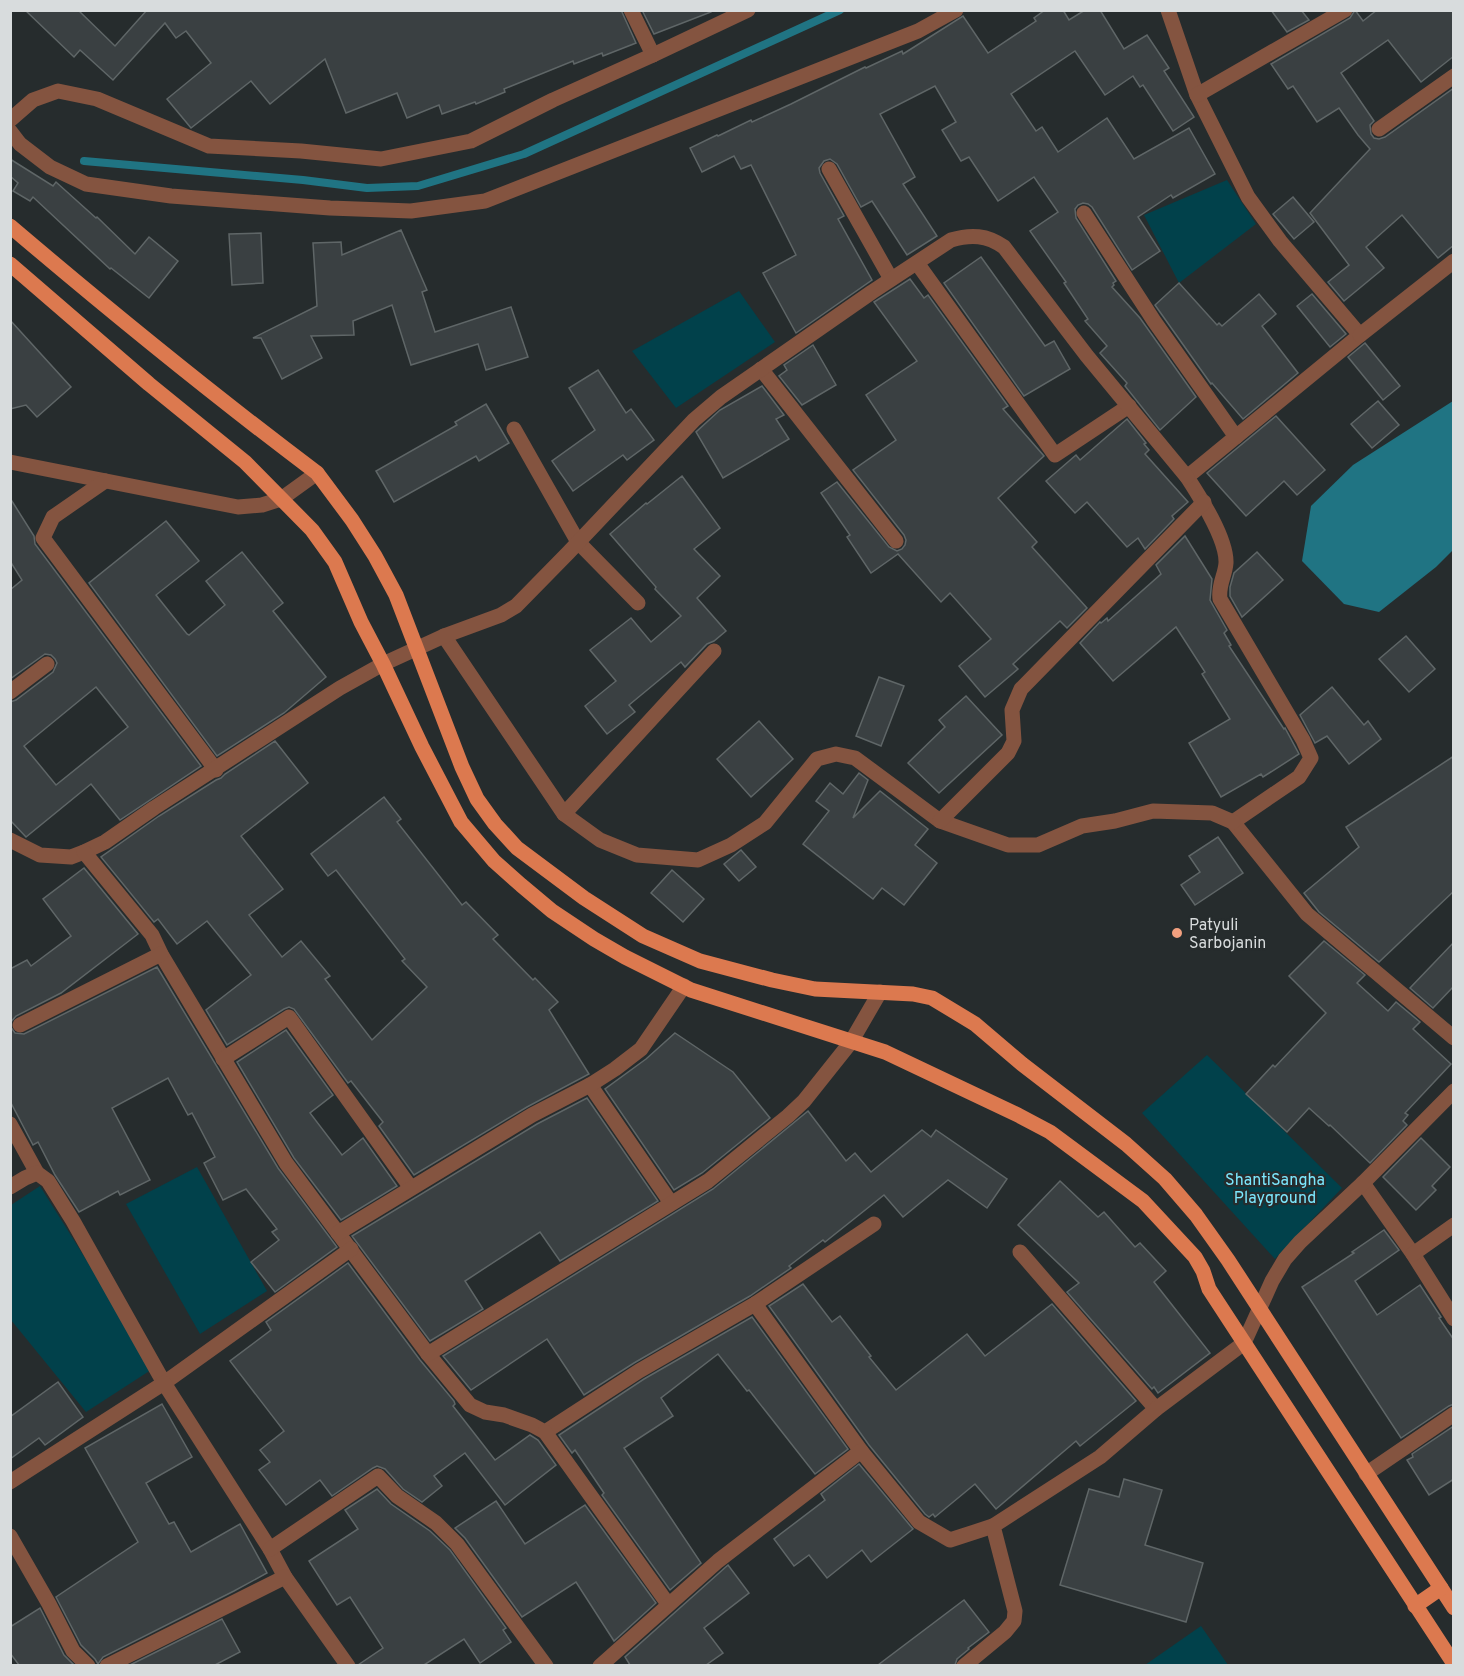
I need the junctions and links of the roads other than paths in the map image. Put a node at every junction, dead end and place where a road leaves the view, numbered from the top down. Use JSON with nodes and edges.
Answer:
{"nodes":[{"id":1,"x":630,"y":10,"type":"edge"},
{"id":2,"x":748,"y":10,"type":"edge"},
{"id":3,"x":956,"y":10,"type":"edge"},
{"id":4,"x":1167,"y":10,"type":"edge"},
{"id":5,"x":1345,"y":10,"type":"edge"},
{"id":6,"x":653,"y":55,"type":"junction"},
{"id":7,"x":1454,"y":76,"type":"edge"},
{"id":8,"x":1197,"y":95,"type":"junction"},
{"id":9,"x":10,"y":120,"type":"edge"},
{"id":10,"x":1379,"y":129,"type":"dead end"},
{"id":11,"x":10,"y":131,"type":"edge"},
{"id":12,"x":829,"y":170,"type":"dead end"},
{"id":13,"x":1083,"y":213,"type":"dead end"},
{"id":14,"x":10,"y":226,"type":"edge"},
{"id":15,"x":1454,"y":261,"type":"edge"},
{"id":16,"x":916,"y":263,"type":"junction"},
{"id":17,"x":10,"y":264,"type":"edge"},
{"id":18,"x":891,"y":279,"type":"junction"},
{"id":19,"x":1360,"y":335,"type":"junction"},
{"id":20,"x":761,"y":369,"type":"junction"},
{"id":21,"x":1129,"y":406,"type":"junction"},
{"id":22,"x":514,"y":429,"type":"dead end"},
{"id":23,"x":1236,"y":437,"type":"junction"},
{"id":24,"x":10,"y":462,"type":"edge"},
{"id":25,"x":317,"y":473,"type":"junction"},
{"id":26,"x":1187,"y":477,"type":"junction"},
{"id":27,"x":105,"y":481,"type":"junction"},
{"id":28,"x":281,"y":499,"type":"junction"},
{"id":29,"x":1203,"y":502,"type":"junction"},
{"id":30,"x":896,"y":541,"type":"dead end"},
{"id":31,"x":578,"y":542,"type":"junction"},
{"id":32,"x":638,"y":603,"type":"dead end"},
{"id":33,"x":444,"y":636,"type":"junction"},
{"id":34,"x":417,"y":648,"type":"junction"},
{"id":35,"x":714,"y":651,"type":"dead end"},
{"id":36,"x":47,"y":664,"type":"dead end"},
{"id":37,"x":383,"y":664,"type":"junction"},
{"id":38,"x":10,"y":692,"type":"edge"},
{"id":39,"x":216,"y":770,"type":"junction"},
{"id":40,"x":564,"y":814,"type":"junction"},
{"id":41,"x":940,"y":821,"type":"junction"},
{"id":42,"x":1233,"y":822,"type":"junction"},
{"id":43,"x":10,"y":840,"type":"edge"},
{"id":44,"x":84,"y":852,"type":"junction"},
{"id":45,"x":161,"y":954,"type":"junction"},
{"id":46,"x":684,"y":986,"type":"junction"},
{"id":47,"x":879,"y":992,"type":"junction"},
{"id":48,"x":20,"y":1025,"type":"dead end"},
{"id":49,"x":1454,"y":1038,"type":"edge"},
{"id":50,"x":851,"y":1042,"type":"junction"},
{"id":51,"x":224,"y":1059,"type":"junction"},
{"id":52,"x":590,"y":1084,"type":"junction"},
{"id":53,"x":1454,"y":1090,"type":"edge"},
{"id":54,"x":10,"y":1124,"type":"edge"},
{"id":55,"x":37,"y":1173,"type":"junction"},
{"id":56,"x":1363,"y":1183,"type":"junction"},
{"id":57,"x":10,"y":1187,"type":"edge"},
{"id":58,"x":411,"y":1188,"type":"junction"},
{"id":59,"x":671,"y":1203,"type":"junction"},
{"id":60,"x":874,"y":1224,"type":"dead end"},
{"id":61,"x":1454,"y":1224,"type":"edge"},
{"id":62,"x":338,"y":1233,"type":"junction"},
{"id":63,"x":351,"y":1249,"type":"junction"},
{"id":64,"x":1020,"y":1252,"type":"dead end"},
{"id":65,"x":1413,"y":1254,"type":"junction"},
{"id":66,"x":755,"y":1304,"type":"junction"},
{"id":67,"x":1259,"y":1307,"type":"junction"},
{"id":68,"x":1454,"y":1319,"type":"edge"},
{"id":69,"x":1244,"y":1343,"type":"junction"},
{"id":70,"x":428,"y":1354,"type":"junction"},
{"id":71,"x":164,"y":1383,"type":"junction"},
{"id":72,"x":1156,"y":1409,"type":"junction"},
{"id":73,"x":1454,"y":1414,"type":"edge"},
{"id":74,"x":545,"y":1432,"type":"junction"},
{"id":75,"x":861,"y":1451,"type":"junction"},
{"id":76,"x":1366,"y":1474,"type":"junction"},
{"id":77,"x":10,"y":1482,"type":"edge"},
{"id":78,"x":993,"y":1526,"type":"junction"},
{"id":79,"x":10,"y":1536,"type":"edge"},
{"id":80,"x":270,"y":1549,"type":"junction"},
{"id":81,"x":285,"y":1577,"type":"junction"},
{"id":82,"x":1441,"y":1588,"type":"junction"},
{"id":83,"x":668,"y":1604,"type":"junction"},
{"id":84,"x":1416,"y":1606,"type":"junction"},
{"id":85,"x":1454,"y":1608,"type":"edge"},
{"id":86,"x":1454,"y":1664,"type":"edge"},
{"id":87,"x":88,"y":1665,"type":"edge"},
{"id":88,"x":107,"y":1665,"type":"edge"},
{"id":89,"x":348,"y":1665,"type":"edge"},
{"id":90,"x":546,"y":1665,"type":"edge"},
{"id":91,"x":600,"y":1665,"type":"edge"},
{"id":92,"x":964,"y":1665,"type":"edge"}],
"edges":[{"from":1,"to":6,"type":"street"},
{"from":2,"to":6,"type":"street"},
{"from":3,"to":11,"type":"street"},
{"from":4,"to":8,"type":"street"},
{"from":5,"to":8,"type":"street"},
{"from":6,"to":9,"type":"street"},
{"from":7,"to":10,"type":"street"},
{"from":8,"to":19,"type":"street"},
{"from":12,"to":18,"type":"street"},
{"from":13,"to":23,"type":"street"},
{"from":14,"to":25,"type":"main road"},
{"from":15,"to":19,"type":"street"},
{"from":16,"to":18,"type":"street"},
{"from":16,"to":21,"type":"street"},
{"from":16,"to":21,"type":"street"},
{"from":17,"to":28,"type":"main road"},
{"from":18,"to":20,"type":"street"},
{"from":19,"to":23,"type":"street"},
{"from":20,"to":30,"type":"street"},
{"from":20,"to":31,"type":"street"},
{"from":21,"to":26,"type":"street"},
{"from":22,"to":31,"type":"street"},
{"from":23,"to":26,"type":"street"},
{"from":24,"to":27,"type":"street"},
{"from":25,"to":28,"type":"street"},
{"from":25,"to":34,"type":"main road"},
{"from":26,"to":29,"type":"street"},
{"from":27,"to":28,"type":"street"},
{"from":27,"to":39,"type":"street"},
{"from":28,"to":37,"type":"main road"},
{"from":29,"to":41,"type":"street"},
{"from":29,"to":42,"type":"street"},
{"from":31,"to":32,"type":"street"},
{"from":31,"to":33,"type":"street"},
{"from":33,"to":34,"type":"street"},
{"from":33,"to":40,"type":"street"},
{"from":34,"to":37,"type":"street"},
{"from":34,"to":47,"type":"main road"},
{"from":35,"to":40,"type":"street"},
{"from":36,"to":38,"type":"street"},
{"from":37,"to":39,"type":"street"},
{"from":37,"to":46,"type":"main road"},
{"from":39,"to":44,"type":"street"},
{"from":40,"to":41,"type":"street"},
{"from":41,"to":42,"type":"street"},
{"from":42,"to":49,"type":"street"},
{"from":43,"to":44,"type":"street"},
{"from":44,"to":45,"type":"street"},
{"from":45,"to":48,"type":"street"},
{"from":45,"to":51,"type":"street"},
{"from":46,"to":50,"type":"main road"},
{"from":46,"to":52,"type":"street"},
{"from":47,"to":50,"type":"street"},
{"from":47,"to":67,"type":"main road"},
{"from":50,"to":59,"type":"street"},
{"from":50,"to":69,"type":"main road"},
{"from":51,"to":58,"type":"street"},
{"from":51,"to":62,"type":"street"},
{"from":52,"to":58,"type":"street"},
{"from":52,"to":59,"type":"street"},
{"from":53,"to":56,"type":"street"},
{"from":54,"to":55,"type":"street"},
{"from":55,"to":57,"type":"street"},
{"from":55,"to":71,"type":"street"},
{"from":56,"to":65,"type":"street"},
{"from":56,"to":67,"type":"street"},
{"from":58,"to":62,"type":"street"},
{"from":59,"to":70,"type":"street"},
{"from":60,"to":66,"type":"street"},
{"from":61,"to":65,"type":"street"},
{"from":62,"to":63,"type":"street"},
{"from":63,"to":70,"type":"street"},
{"from":63,"to":71,"type":"street"},
{"from":64,"to":72,"type":"street"},
{"from":65,"to":68,"type":"street"},
{"from":66,"to":74,"type":"street"},
{"from":66,"to":75,"type":"street"},
{"from":67,"to":69,"type":"street"},
{"from":67,"to":76,"type":"main road"},
{"from":69,"to":72,"type":"street"},
{"from":69,"to":84,"type":"main road"},
{"from":70,"to":74,"type":"street"},
{"from":71,"to":77,"type":"street"},
{"from":71,"to":80,"type":"street"},
{"from":72,"to":78,"type":"street"},
{"from":73,"to":76,"type":"street"},
{"from":74,"to":83,"type":"street"},
{"from":75,"to":78,"type":"street"},
{"from":75,"to":83,"type":"street"},
{"from":76,"to":82,"type":"main road"},
{"from":78,"to":92,"type":"street"},
{"from":79,"to":87,"type":"street"},
{"from":80,"to":81,"type":"street"},
{"from":80,"to":90,"type":"street"},
{"from":81,"to":88,"type":"street"},
{"from":81,"to":89,"type":"street"},
{"from":82,"to":84,"type":"main road"},
{"from":82,"to":85,"type":"main road"},
{"from":83,"to":91,"type":"street"},
{"from":84,"to":86,"type":"main road"}]}
